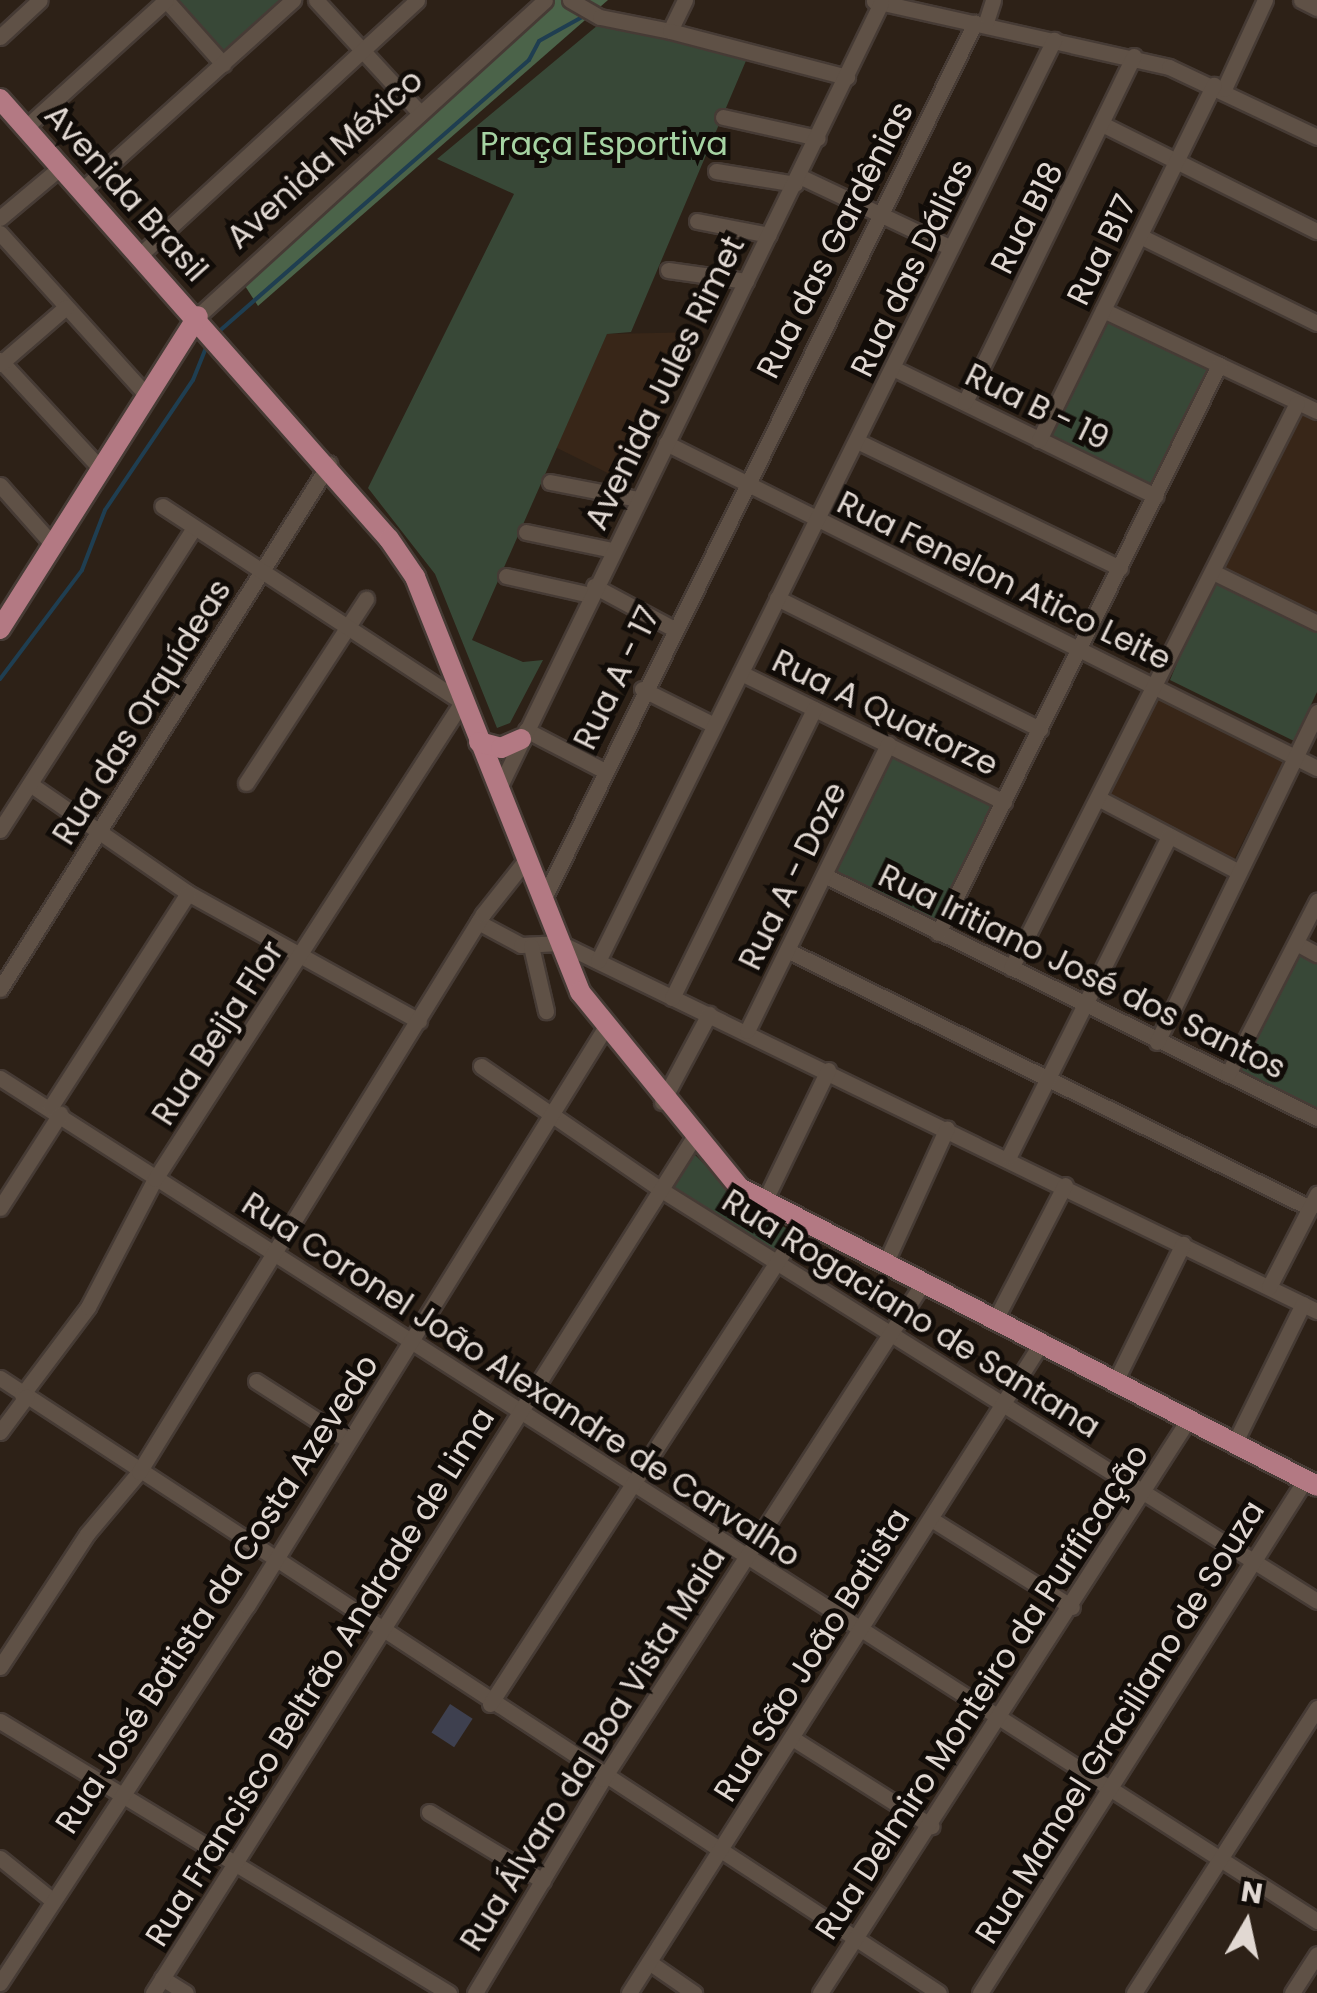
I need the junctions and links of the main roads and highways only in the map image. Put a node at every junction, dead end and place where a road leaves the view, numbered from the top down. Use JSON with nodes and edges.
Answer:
{"nodes":[{"id":1,"x":0,"y":98,"type":"edge"},
{"id":2,"x":203,"y":322,"type":"junction"},
{"id":3,"x":2,"y":618,"type":"edge"},
{"id":4,"x":524,"y":735,"type":"road end"},
{"id":5,"x":479,"y":742,"type":"junction"},
{"id":6,"x":1311,"y":1483,"type":"edge"}],
"edges":[{"from":1,"to":2,"type":"main road","name":"Avenida Brasil"},
{"from":2,"to":3,"type":"main road","name":"Avenida México"},
{"from":2,"to":5,"type":"main road","name":"Avenida Brasil"},
{"from":4,"to":5,"type":"main road"},
{"from":5,"to":6,"type":"main road","name":"Avenida Brasil"}]}
